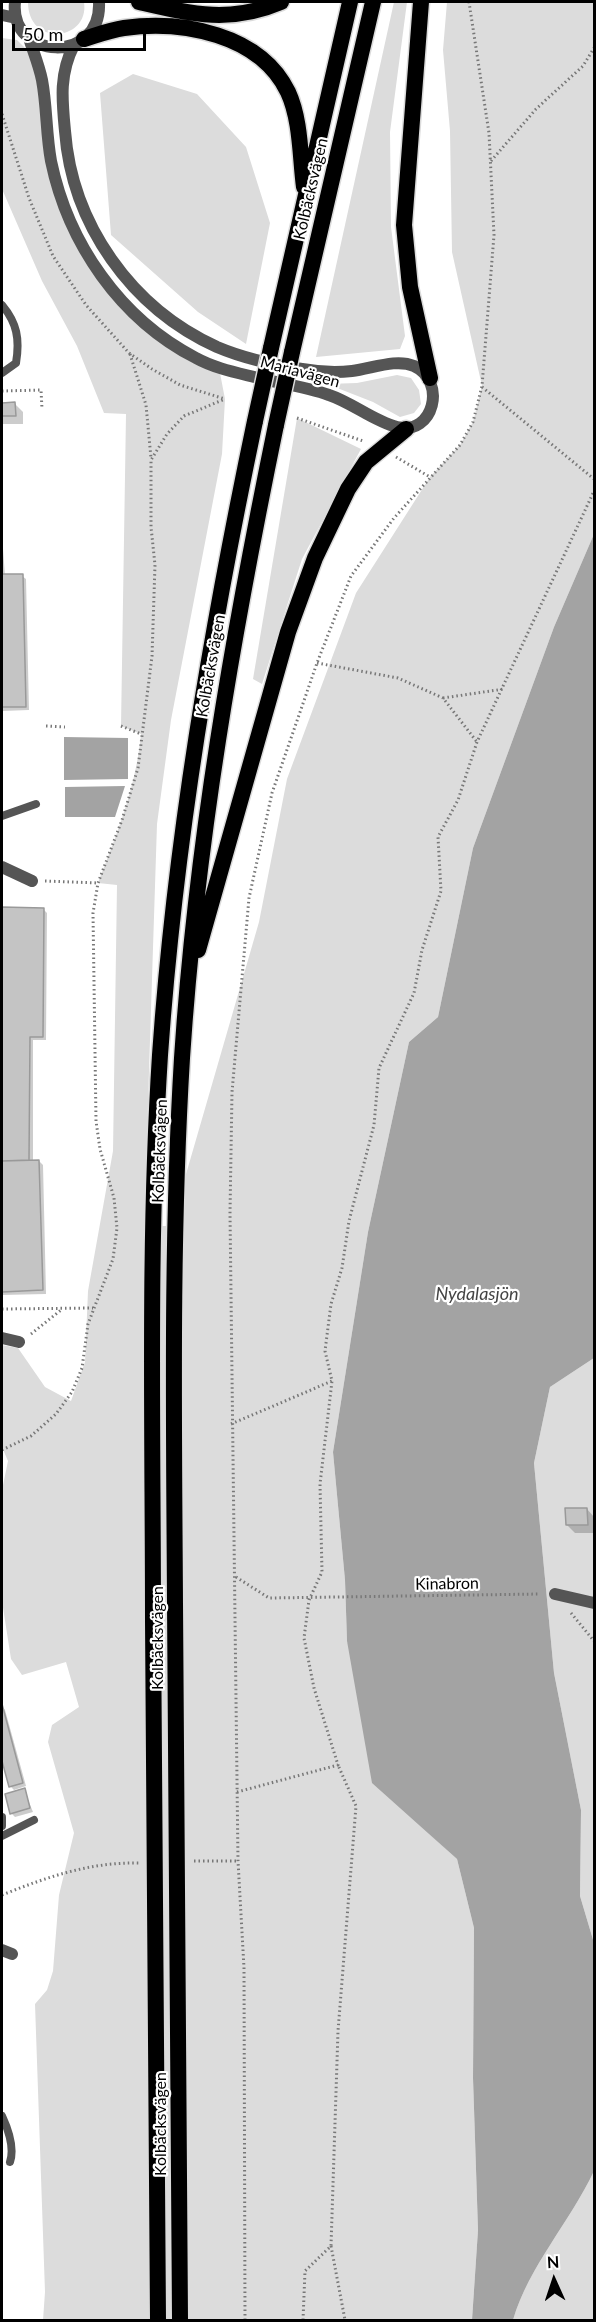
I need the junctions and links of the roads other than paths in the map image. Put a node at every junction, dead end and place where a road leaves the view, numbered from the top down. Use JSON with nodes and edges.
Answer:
{"nodes":[{"id":1,"x":15,"y":2,"type":"edge"},
{"id":2,"x":99,"y":2,"type":"edge"},
{"id":3,"x":139,"y":2,"type":"edge"},
{"id":4,"x":281,"y":2,"type":"edge"},
{"id":5,"x":350,"y":2,"type":"edge"},
{"id":6,"x":373,"y":2,"type":"edge"},
{"id":7,"x":421,"y":2,"type":"edge"},
{"id":8,"x":2,"y":15,"type":"edge"},
{"id":9,"x":16,"y":18,"type":"junction"},
{"id":10,"x":29,"y":38,"type":"junction"},
{"id":11,"x":79,"y":42,"type":"junction"},
{"id":12,"x":305,"y":198,"type":"junction"},
{"id":13,"x":2,"y":305,"type":"edge"},
{"id":14,"x":2,"y":372,"type":"edge"},
{"id":15,"x":430,"y":378,"type":"junction"},
{"id":16,"x":406,"y":429,"type":"junction"},
{"id":17,"x":36,"y":804,"type":"dead end"},
{"id":18,"x":2,"y":816,"type":"edge"},
{"id":19,"x":2,"y":867,"type":"edge"},
{"id":20,"x":32,"y":881,"type":"road end"},
{"id":21,"x":189,"y":977,"type":"junction"},
{"id":22,"x":2,"y":1338,"type":"edge"},
{"id":23,"x":19,"y":1342,"type":"road end"},
{"id":24,"x":555,"y":1594,"type":"road end"},
{"id":25,"x":594,"y":1603,"type":"edge"},
{"id":26,"x":2,"y":1817,"type":"edge"},
{"id":27,"x":34,"y":1820,"type":"dead end"},
{"id":28,"x":2,"y":1826,"type":"edge"},
{"id":29,"x":2,"y":1836,"type":"edge"},
{"id":30,"x":2,"y":2116,"type":"edge"},
{"id":31,"x":10,"y":2162,"type":"dead end"},
{"id":32,"x":158,"y":2320,"type":"edge"},
{"id":33,"x":180,"y":2320,"type":"edge"}],
"edges":[{"from":1,"to":9,"type":"street"},
{"from":2,"to":11,"type":"street","name":"Mariavägen"},
{"from":3,"to":4,"type":"highway"},
{"from":5,"to":12,"type":"highway","name":"Kolbäcksvägen"},
{"from":6,"to":21,"type":"highway","name":"Kolbäcksvägen","bridge":true},
{"from":7,"to":15,"type":"highway"},
{"from":8,"to":9,"type":"street"},
{"from":9,"to":10,"type":"street","name":"Mariavägen"},
{"from":10,"to":11,"type":"street"},
{"from":10,"to":16,"type":"street","name":"Mariavägen"},
{"from":11,"to":12,"type":"highway"},
{"from":11,"to":15,"type":"street","name":"Mariavägen"},
{"from":12,"to":32,"type":"highway","name":"Kolbäcksvägen","bridge":true},
{"from":13,"to":14,"type":"lane"},
{"from":15,"to":16,"type":"street"},
{"from":16,"to":21,"type":"highway"},
{"from":17,"to":18,"type":"lane"},
{"from":19,"to":20,"type":"street"},
{"from":21,"to":33,"type":"highway","name":"Kolbäcksvägen"},
{"from":22,"to":23,"type":"street"},
{"from":24,"to":25,"type":"street"},
{"from":26,"to":28,"type":"lane"},
{"from":27,"to":29,"type":"lane"},
{"from":30,"to":31,"type":"lane"}]}
